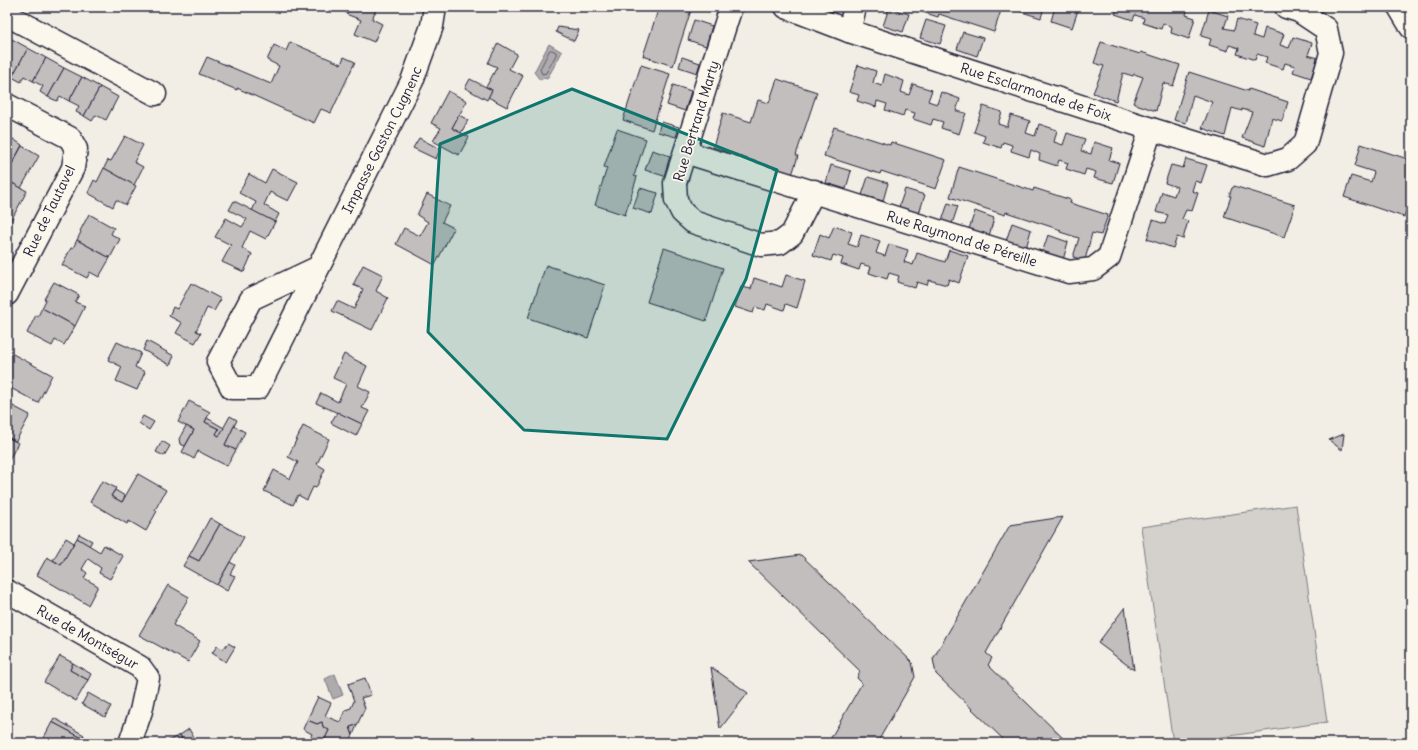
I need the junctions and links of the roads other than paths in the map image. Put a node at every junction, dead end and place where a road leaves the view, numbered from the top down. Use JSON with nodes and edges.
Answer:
{"nodes":[{"id":1,"x":435,"y":7,"type":"edge"},
{"id":2,"x":731,"y":7,"type":"edge"},
{"id":3,"x":786,"y":7,"type":"edge"},
{"id":4,"x":855,"y":7,"type":"edge"},
{"id":5,"x":1286,"y":7,"type":"edge"},
{"id":6,"x":1399,"y":7,"type":"edge"},
{"id":7,"x":7,"y":15,"type":"edge"},
{"id":8,"x":1411,"y":27,"type":"edge"},
{"id":9,"x":849,"y":30,"type":"junction"},
{"id":10,"x":155,"y":94,"type":"dead end"},
{"id":11,"x":7,"y":105,"type":"edge"},
{"id":12,"x":1151,"y":129,"type":"junction"},
{"id":13,"x":685,"y":152,"type":"junction"},
{"id":14,"x":814,"y":191,"type":"junction"},
{"id":15,"x":15,"y":260,"type":"edge"},
{"id":16,"x":317,"y":268,"type":"junction"},
{"id":17,"x":7,"y":294,"type":"edge"},
{"id":18,"x":7,"y":591,"type":"edge"},
{"id":19,"x":130,"y":743,"type":"edge"}],
"edges":[{"from":1,"to":16,"type":"main road","name":"Impasse Gaston Cugnenc"},
{"from":2,"to":13,"type":"main road","name":"Rue Bertrand Marty"},
{"from":3,"to":9,"type":"main road","name":"Rue Esclarmonde de Foix"},
{"from":4,"to":9,"type":"main road"},
{"from":5,"to":12,"type":"main road","name":"Rue Esclarmonde de Foix"},
{"from":6,"to":8,"type":"main road"},
{"from":7,"to":10,"type":"main road"},
{"from":9,"to":12,"type":"main road","name":"Rue Esclarmonde de Foix"},
{"from":11,"to":15,"type":"main road","name":"Rue de Tautavel"},
{"from":12,"to":14,"type":"main road","name":"Rue Raymond de Péreille"},
{"from":13,"to":14,"type":"main road","name":"Rue Raymond de Péreille"},
{"from":13,"to":14,"type":"main road","name":"Rue Bertrand Marty"},
{"from":15,"to":17,"type":"main road","name":"Rue de Tautavel"},
{"from":16,"to":16,"type":"main road","name":"Impasse Gaston Cugnenc"},
{"from":18,"to":19,"type":"main road","name":"Rue de Montségur"}]}
